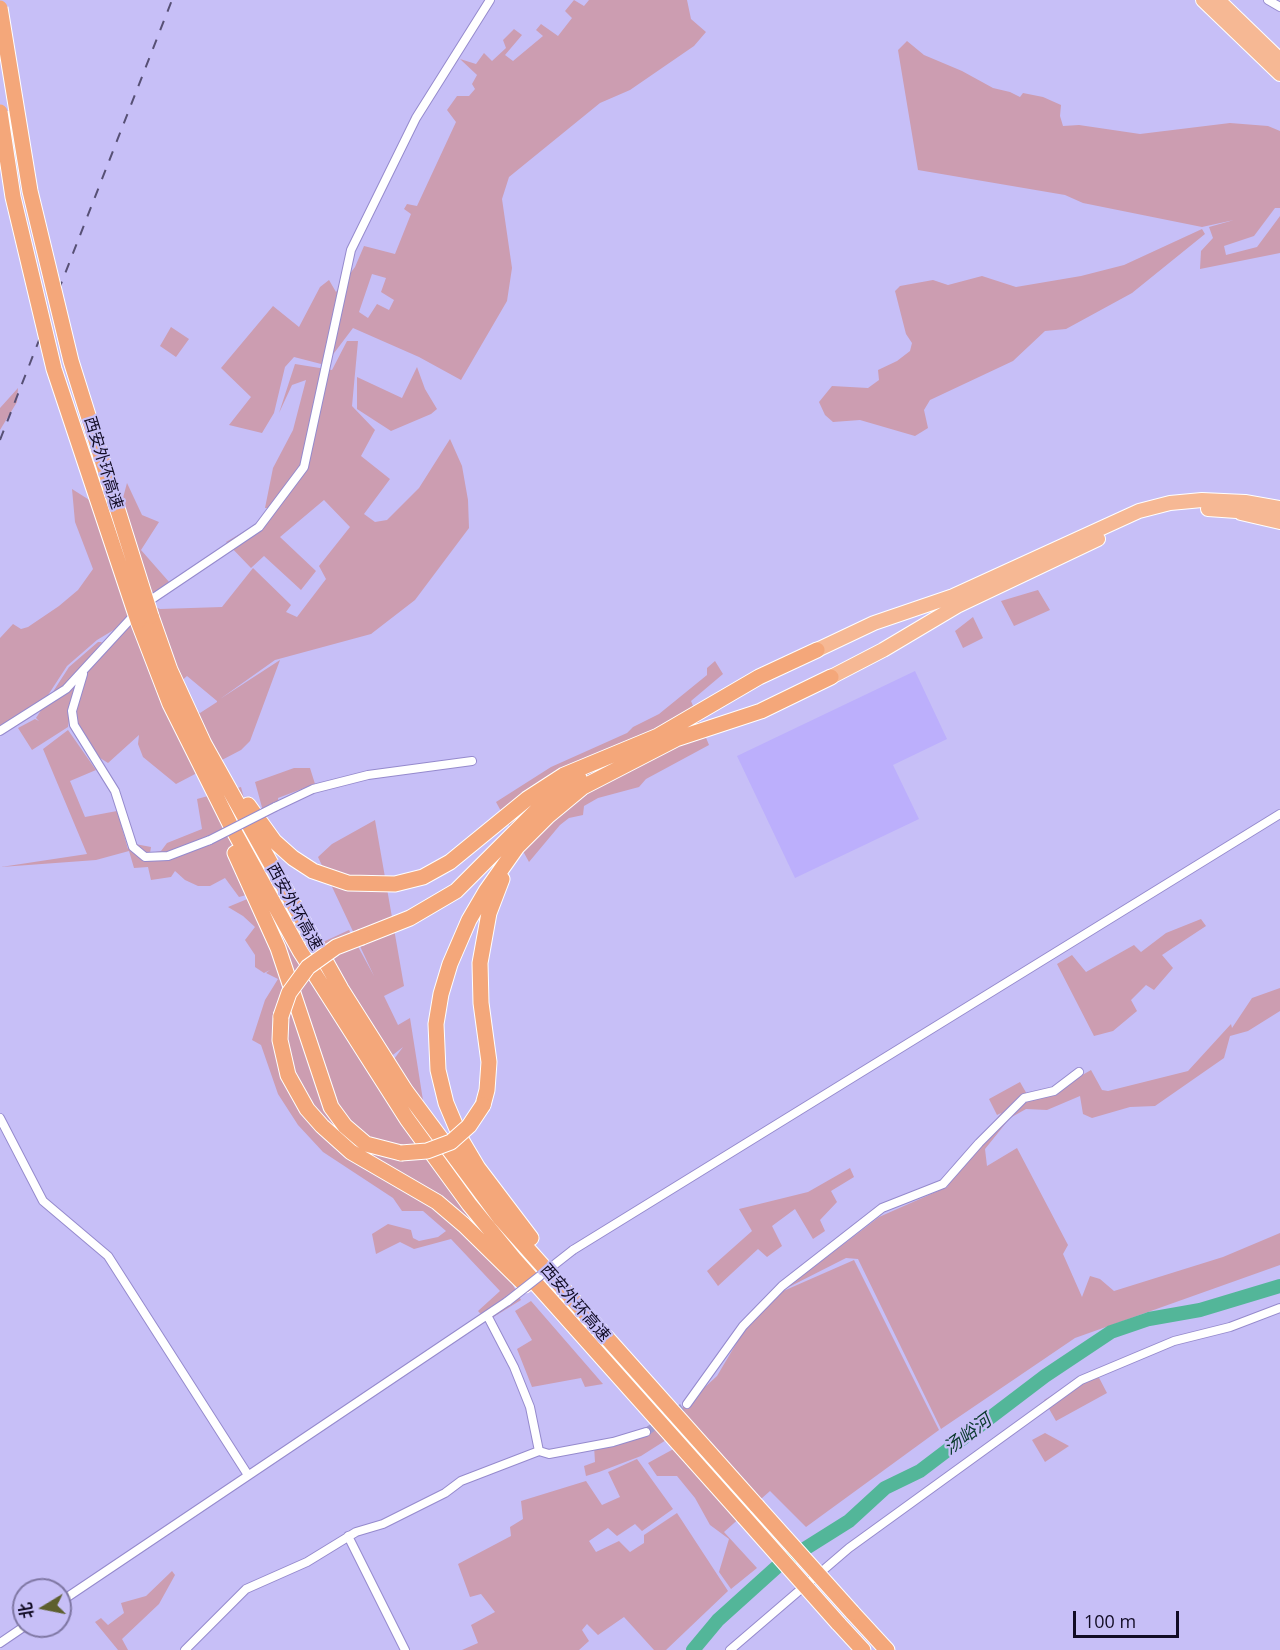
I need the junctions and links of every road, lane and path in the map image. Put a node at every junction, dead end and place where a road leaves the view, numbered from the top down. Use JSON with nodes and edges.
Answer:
{"nodes":[{"id":1,"x":490,"y":0,"type":"edge"},
{"id":2,"x":1203,"y":0,"type":"edge"},
{"id":3,"x":1218,"y":0,"type":"edge"},
{"id":4,"x":1268,"y":0,"type":"edge"},
{"id":5,"x":1280,"y":7,"type":"edge"},
{"id":6,"x":0,"y":8,"type":"edge"},
{"id":7,"x":1280,"y":60,"type":"edge"},
{"id":8,"x":1280,"y":74,"type":"edge"},
{"id":9,"x":0,"y":112,"type":"edge"},
{"id":10,"x":1280,"y":508,"type":"edge"},
{"id":11,"x":1230,"y":510,"type":"junction"},
{"id":12,"x":1280,"y":516,"type":"edge"},
{"id":13,"x":1280,"y":522,"type":"edge"},
{"id":14,"x":145,"y":618,"type":"junction"},
{"id":15,"x":817,"y":650,"type":"joint"},
{"id":16,"x":166,"y":660,"type":"junction"},
{"id":17,"x":84,"y":670,"type":"junction"},
{"id":18,"x":157,"y":675,"type":"junction"},
{"id":19,"x":831,"y":677,"type":"joint"},
{"id":20,"x":0,"y":731,"type":"edge"},
{"id":21,"x":658,"y":736,"type":"junction"},
{"id":22,"x":472,"y":761,"type":"dead end"},
{"id":23,"x":1280,"y":814,"type":"edge"},
{"id":24,"x":533,"y":830,"type":"junction"},
{"id":25,"x":1079,"y":1072,"type":"dead end"},
{"id":26,"x":0,"y":1118,"type":"edge"},
{"id":27,"x":1280,"y":1308,"type":"edge"},
{"id":28,"x":488,"y":1317,"type":"junction"},
{"id":29,"x":615,"y":1372,"type":"junction"},
{"id":30,"x":646,"y":1384,"type":"junction"},
{"id":31,"x":687,"y":1404,"type":"tunnel mouth"},
{"id":32,"x":646,"y":1432,"type":"tunnel mouth"},
{"id":33,"x":539,"y":1451,"type":"junction"},
{"id":34,"x":248,"y":1475,"type":"junction"},
{"id":35,"x":348,"y":1536,"type":"junction"},
{"id":36,"x":72,"y":1594,"type":"edge"},
{"id":37,"x":185,"y":1650,"type":"edge"},
{"id":38,"x":405,"y":1650,"type":"edge"},
{"id":39,"x":730,"y":1650,"type":"edge"},
{"id":40,"x":863,"y":1650,"type":"edge"},
{"id":41,"x":887,"y":1650,"type":"edge"}],
"edges":[{"from":1,"to":17,"type":"street"},
{"from":2,"to":8,"type":"highway"},
{"from":3,"to":7,"type":"highway"},
{"from":4,"to":5,"type":"street"},
{"from":6,"to":14,"type":"highway","name":"西安外环高速","bridge":true},
{"from":9,"to":14,"type":"highway","name":"西安外环高速","bridge":true},
{"from":10,"to":15,"type":"highway"},
{"from":11,"to":12,"type":"highway"},
{"from":11,"to":13,"type":"highway"},
{"from":11,"to":19,"type":"highway"},
{"from":14,"to":16,"type":"highway","name":"西安外环高速"},
{"from":14,"to":18,"type":"highway","name":"西安外环高速"},
{"from":15,"to":21,"type":"highway"},
{"from":16,"to":21,"type":"highway"},
{"from":16,"to":30,"type":"highway","name":"西安外环高速"},
{"from":17,"to":20,"type":"street"},
{"from":17,"to":22,"type":"street","bridge":true},
{"from":18,"to":24,"type":"highway","bridge":true},
{"from":18,"to":29,"type":"highway","name":"西安外环高速"},
{"from":19,"to":24,"type":"highway"},
{"from":21,"to":29,"type":"highway","bridge":true},
{"from":23,"to":28,"type":"street","bridge":true},
{"from":24,"to":30,"type":"highway"},
{"from":25,"to":31,"type":"street"},
{"from":26,"to":34,"type":"street"},
{"from":27,"to":39,"type":"street"},
{"from":28,"to":33,"type":"street"},
{"from":28,"to":34,"type":"street"},
{"from":29,"to":40,"type":"highway","name":"西安外环高速","bridge":true},
{"from":30,"to":41,"type":"highway","name":"西安外环高速","bridge":true},
{"from":32,"to":33,"type":"street"},
{"from":33,"to":35,"type":"street"},
{"from":34,"to":36,"type":"street"},
{"from":35,"to":37,"type":"street"},
{"from":35,"to":38,"type":"street"}]}
